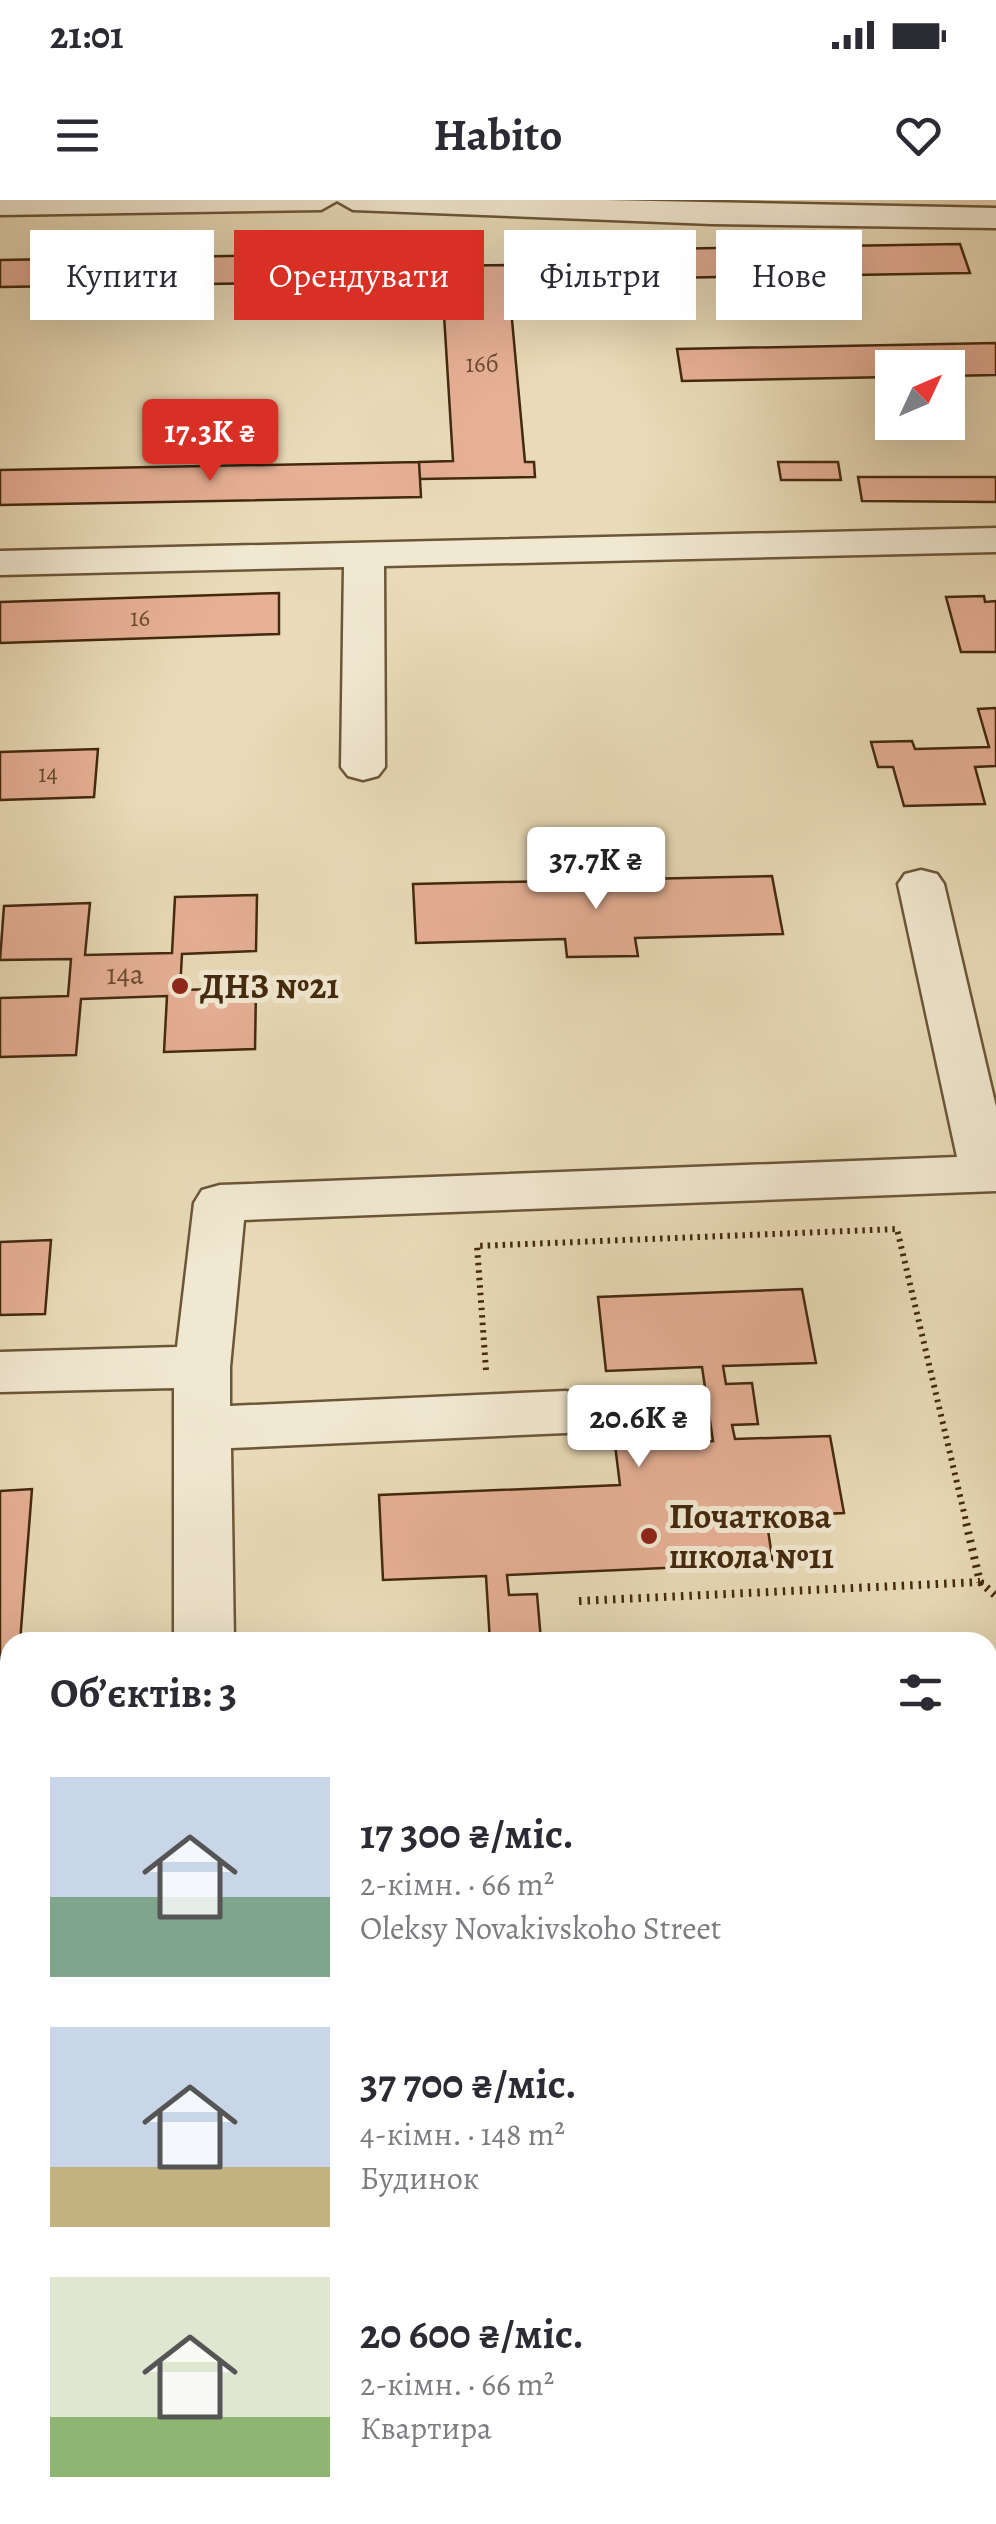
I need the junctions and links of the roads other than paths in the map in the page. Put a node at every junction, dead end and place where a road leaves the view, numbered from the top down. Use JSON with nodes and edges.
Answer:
{"nodes":[{"id":1,"x":321,"y":200,"type":"edge"},
{"id":2,"x":353,"y":200,"type":"edge"},
{"id":3,"x":0,"y":205,"type":"edge"},
{"id":4,"x":996,"y":218,"type":"edge"},
{"id":5,"x":996,"y":540,"type":"edge"},
{"id":6,"x":364,"y":554,"type":"junction"},
{"id":7,"x":0,"y":563,"type":"edge"},
{"id":8,"x":363,"y":767,"type":"dead end"},
{"id":9,"x":921,"y":884,"type":"dead end"},
{"id":10,"x":991,"y":1174,"type":"edge"},
{"id":11,"x":202,"y":1367,"type":"junction"},
{"id":12,"x":0,"y":1372,"type":"edge"},
{"id":13,"x":566,"y":1412,"type":"dead end"},
{"id":14,"x":202,"y":1428,"type":"junction"},
{"id":15,"x":204,"y":1632,"type":"edge"}],
"edges":[{"from":1,"to":3,"type":"street"},
{"from":2,"to":4,"type":"street"},
{"from":5,"to":6,"type":"street"},
{"from":6,"to":7,"type":"street"},
{"from":6,"to":8,"type":"street"},
{"from":9,"to":10,"type":"street"},
{"from":10,"to":11,"type":"street"},
{"from":11,"to":12,"type":"street"},
{"from":11,"to":14,"type":"street"},
{"from":13,"to":14,"type":"street"},
{"from":14,"to":15,"type":"street"}]}
